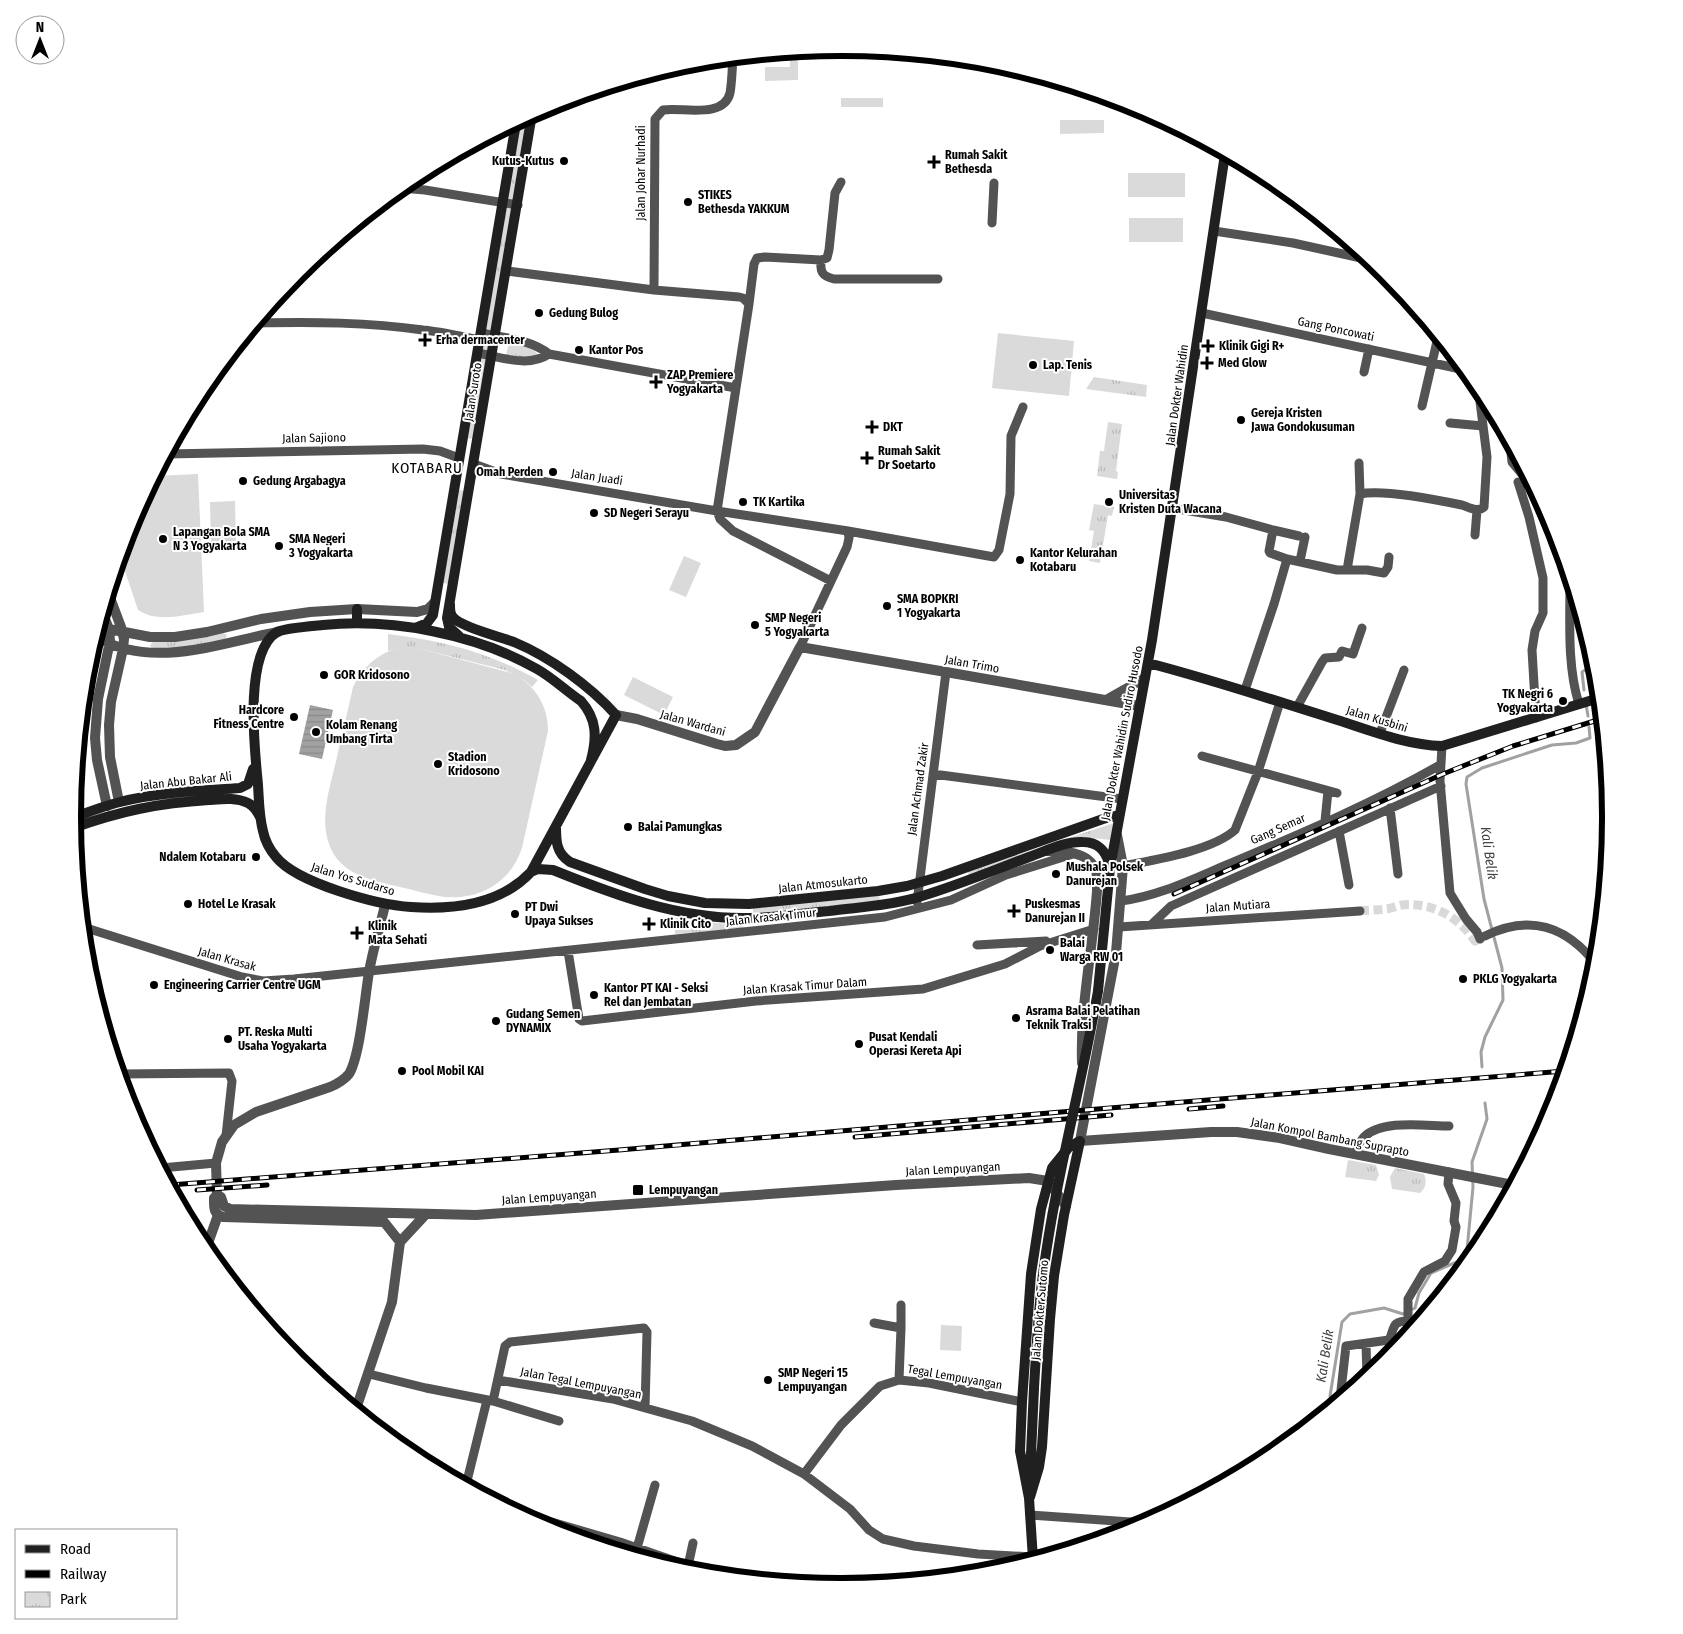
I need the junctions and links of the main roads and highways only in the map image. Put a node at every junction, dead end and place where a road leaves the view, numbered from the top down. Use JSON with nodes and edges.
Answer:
{"nodes":[{"id":1,"x":531,"y":123,"type":"edge"},
{"id":2,"x":515,"y":130,"type":"edge"},
{"id":3,"x":1224,"y":159,"type":"edge"},
{"id":4,"x":450,"y":604,"type":"junction"},
{"id":5,"x":357,"y":609,"type":"road end"},
{"id":6,"x":357,"y":623,"type":"junction"},
{"id":7,"x":413,"y":628,"type":"junction"},
{"id":8,"x":462,"y":638,"type":"junction"},
{"id":9,"x":1152,"y":640,"type":"joint"},
{"id":10,"x":1148,"y":663,"type":"junction"},
{"id":11,"x":1593,"y":700,"type":"edge"},
{"id":12,"x":255,"y":759,"type":"junction"},
{"id":13,"x":591,"y":760,"type":"junction"},
{"id":14,"x":81,"y":815,"type":"edge"},
{"id":15,"x":1119,"y":815,"type":"junction"},
{"id":16,"x":261,"y":821,"type":"junction"},
{"id":17,"x":556,"y":822,"type":"junction"},
{"id":18,"x":81,"y":825,"type":"edge"},
{"id":19,"x":1110,"y":868,"type":"junction"},
{"id":20,"x":531,"y":872,"type":"junction"},
{"id":21,"x":645,"y":889,"type":"junction"},
{"id":22,"x":641,"y":901,"type":"junction"},
{"id":23,"x":691,"y":901,"type":"junction"},
{"id":24,"x":749,"y":904,"type":"junction"},
{"id":25,"x":689,"y":914,"type":"junction"},
{"id":26,"x":749,"y":918,"type":"junction"},
{"id":27,"x":1068,"y":1143,"type":"joint"},
{"id":28,"x":1029,"y":1498,"type":"junction"},
{"id":29,"x":1033,"y":1553,"type":"edge"}],
"edges":[{"from":1,"to":4,"type":"main road","name":"Jalan Suroto"},
{"from":2,"to":7,"type":"main road","name":"Jalan Suroto"},
{"from":3,"to":9,"type":"main road","name":"Jalan Dokter Wahidin"},
{"from":4,"to":8,"type":"main road","name":"Jalan Suroto"},
{"from":4,"to":13,"type":"main road","name":"Jalan Yos Sudarso"},
{"from":5,"to":6,"type":"main road"},
{"from":6,"to":7,"type":"main road"},
{"from":6,"to":12,"type":"main road","name":"Jalan Yos Sudarso"},
{"from":7,"to":8,"type":"main road"},
{"from":8,"to":13,"type":"main road"},
{"from":9,"to":10,"type":"main road","name":"Jalan Dokter Wahidin Sudiro Husodo"},
{"from":10,"to":11,"type":"main road","name":"Jalan Kusbini"},
{"from":10,"to":15,"type":"main road","name":"Jalan Dokter Wahidin Sudiro Husodo"},
{"from":12,"to":14,"type":"main road","name":"Jalan Abu Bakar Ali"},
{"from":12,"to":16,"type":"main road","name":"Jalan Yos Sudarso"},
{"from":13,"to":17,"type":"main road","name":"Jalan Yos Sudarso"},
{"from":15,"to":19,"type":"main road","name":"Jalan Dokter Wahidin Sudiro Husodo"},
{"from":15,"to":24,"type":"main road","name":"Jalan Atmosukarto"},
{"from":16,"to":18,"type":"main road","name":"Jalan Abu Bakar Ali"},
{"from":16,"to":20,"type":"main road","name":"Jalan Yos Sudarso"},
{"from":17,"to":20,"type":"main road","name":"Jalan Yos Sudarso"},
{"from":17,"to":21,"type":"main road","name":"Jalan Atmosukarto"},
{"from":19,"to":26,"type":"main road"},
{"from":19,"to":27,"type":"main road","name":"Jalan Dokter Wahidin Sudiro Husodo","bridge":true},
{"from":20,"to":22,"type":"main road"},
{"from":21,"to":22,"type":"main road"},
{"from":21,"to":23,"type":"main road","name":"Jalan Atmosukarto"},
{"from":22,"to":25,"type":"main road"},
{"from":23,"to":24,"type":"main road","name":"Jalan Atmosukarto"},
{"from":23,"to":25,"type":"main road"},
{"from":24,"to":26,"type":"main road"},
{"from":25,"to":26,"type":"main road"},
{"from":27,"to":28,"type":"main road","name":"Jalan Dokter Sutomo","bridge":true},
{"from":28,"to":28,"type":"main road","name":"Jalan Dokter Sutomo"},
{"from":28,"to":29,"type":"main road","name":"Jalan Dokter Sutomo"}]}
